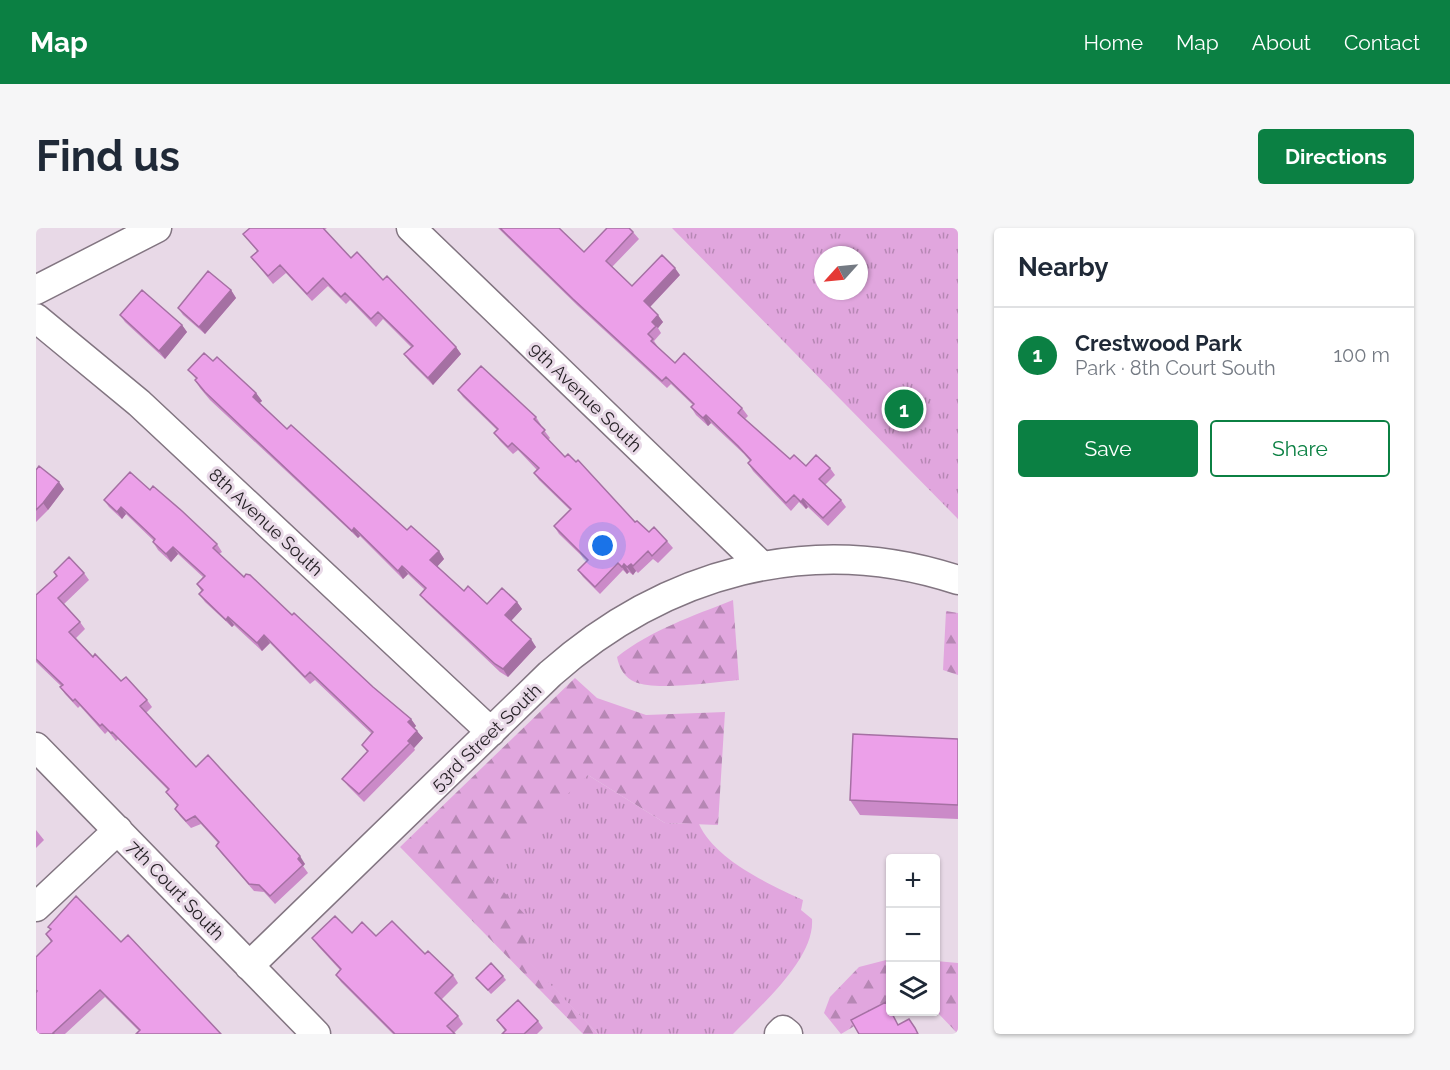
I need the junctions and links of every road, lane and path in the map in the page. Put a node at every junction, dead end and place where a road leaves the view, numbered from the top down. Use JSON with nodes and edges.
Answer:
{"nodes":[{"id":1,"x":157,"y":228,"type":"edge"},
{"id":2,"x":411,"y":228,"type":"edge"},
{"id":3,"x":36,"y":290,"type":"edge"},
{"id":4,"x":36,"y":318,"type":"edge"},
{"id":5,"x":761,"y":565,"type":"junction"},
{"id":6,"x":958,"y":580,"type":"edge"},
{"id":7,"x":491,"y":732,"type":"junction"},
{"id":8,"x":36,"y":747,"type":"edge"},
{"id":9,"x":118,"y":830,"type":"junction"},
{"id":10,"x":36,"y":907,"type":"edge"},
{"id":11,"x":249,"y":966,"type":"junction"},
{"id":12,"x":316,"y":1034,"type":"edge"}],
"edges":[{"from":1,"to":3,"type":"street"},
{"from":2,"to":5,"type":"street","name":"9th Avenue South"},
{"from":4,"to":7,"type":"street","name":"8th Avenue South"},
{"from":5,"to":6,"type":"street","name":"53rd Street South"},
{"from":5,"to":7,"type":"street","name":"53rd Street South"},
{"from":7,"to":11,"type":"street","name":"53rd Street South"},
{"from":8,"to":9,"type":"street","name":"7th Court South"},
{"from":9,"to":10,"type":"street"},
{"from":9,"to":11,"type":"street","name":"7th Court South"},
{"from":11,"to":12,"type":"street","name":"7th Court South"}]}
